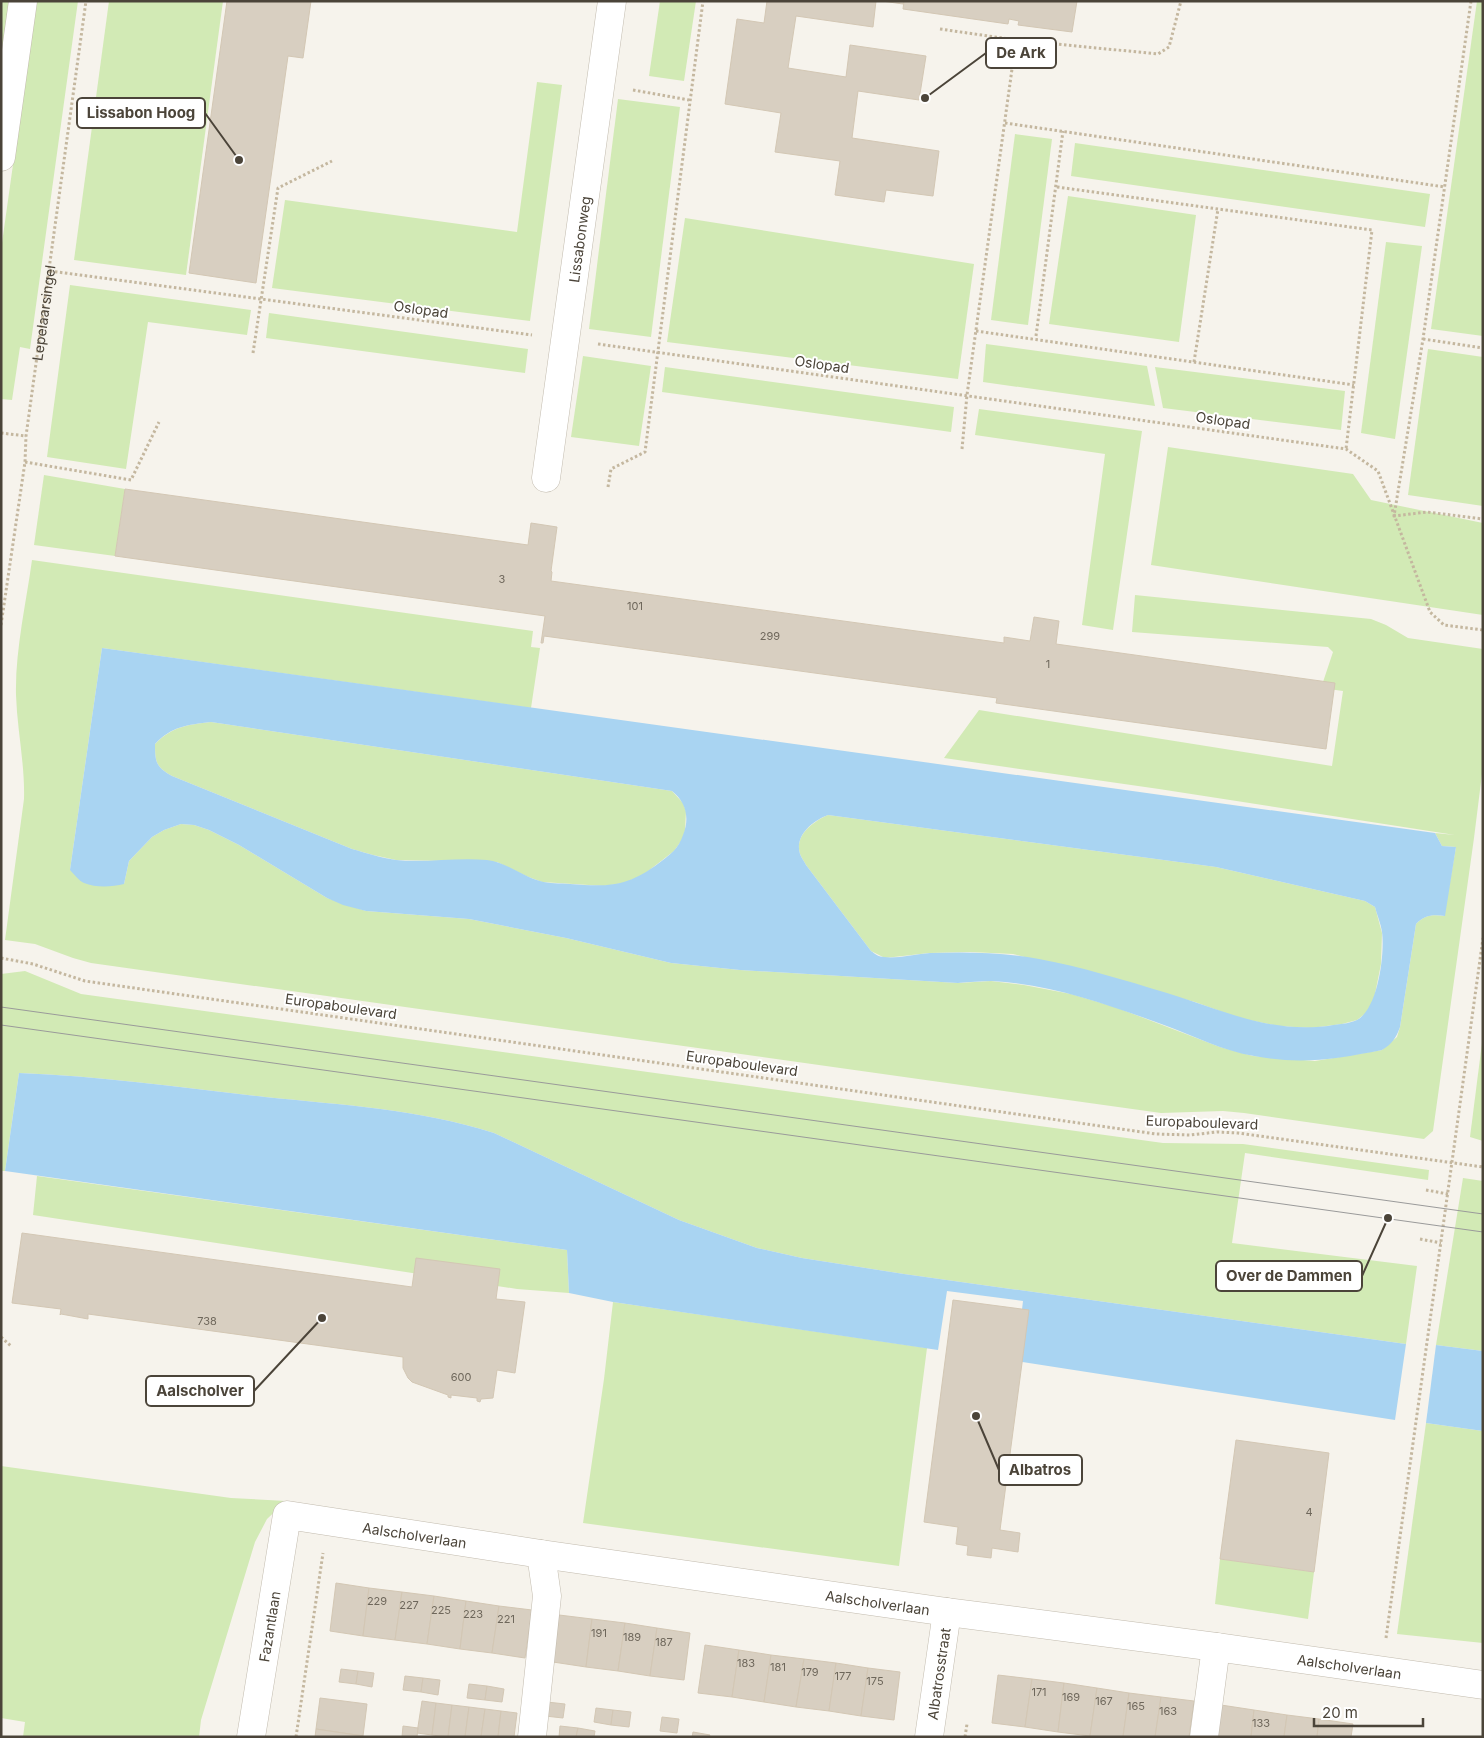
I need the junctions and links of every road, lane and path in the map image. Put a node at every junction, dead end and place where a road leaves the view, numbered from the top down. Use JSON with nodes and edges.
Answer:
{"nodes":[{"id":1,"x":23,"y":1,"type":"edge"},
{"id":2,"x":86,"y":1,"type":"edge"},
{"id":3,"x":612,"y":1,"type":"edge"},
{"id":4,"x":703,"y":1,"type":"edge"},
{"id":5,"x":1181,"y":1,"type":"edge"},
{"id":6,"x":1471,"y":1,"type":"edge"},
{"id":7,"x":940,"y":29,"type":"dead end"},
{"id":8,"x":1016,"y":40,"type":"junction"},
{"id":9,"x":601,"y":85,"type":"junction"},
{"id":10,"x":690,"y":100,"type":"junction"},
{"id":11,"x":1005,"y":123,"type":"junction"},
{"id":12,"x":1063,"y":131,"type":"junction"},
{"id":13,"x":1,"y":157,"type":"edge"},
{"id":14,"x":332,"y":161,"type":"dead end"},
{"id":15,"x":1057,"y":187,"type":"junction"},
{"id":16,"x":1445,"y":187,"type":"junction"},
{"id":17,"x":1218,"y":209,"type":"junction"},
{"id":18,"x":50,"y":271,"type":"junction"},
{"id":19,"x":261,"y":299,"type":"junction"},
{"id":20,"x":976,"y":331,"type":"junction"},
{"id":21,"x":1036,"y":336,"type":"dead end"},
{"id":22,"x":1423,"y":339,"type":"junction"},
{"id":23,"x":565,"y":340,"type":"junction"},
{"id":24,"x":1483,"y":348,"type":"edge"},
{"id":25,"x":659,"y":352,"type":"junction"},
{"id":26,"x":253,"y":353,"type":"dead end"},
{"id":27,"x":1194,"y":362,"type":"junction"},
{"id":28,"x":1354,"y":384,"type":"junction"},
{"id":29,"x":967,"y":395,"type":"junction"},
{"id":30,"x":159,"y":422,"type":"dead end"},
{"id":31,"x":1,"y":432,"type":"edge"},
{"id":32,"x":26,"y":436,"type":"junction"},
{"id":33,"x":962,"y":449,"type":"dead end"},
{"id":34,"x":1346,"y":449,"type":"junction"},
{"id":35,"x":25,"y":462,"type":"junction"},
{"id":36,"x":546,"y":478,"type":"dead end"},
{"id":37,"x":608,"y":487,"type":"dead end"},
{"id":38,"x":1394,"y":516,"type":"junction"},
{"id":39,"x":1483,"y":519,"type":"edge"},
{"id":40,"x":1,"y":583,"type":"edge"},
{"id":41,"x":7,"y":584,"type":"junction"},
{"id":42,"x":1,"y":626,"type":"edge"},
{"id":43,"x":1483,"y":630,"type":"edge"},
{"id":44,"x":1483,"y":938,"type":"edge"},
{"id":45,"x":1,"y":958,"type":"edge"},
{"id":46,"x":1453,"y":1164,"type":"junction"},
{"id":47,"x":1483,"y":1167,"type":"edge"},
{"id":48,"x":1426,"y":1190,"type":"dead end"},
{"id":49,"x":1448,"y":1194,"type":"junction"},
{"id":50,"x":1420,"y":1239,"type":"dead end"},
{"id":51,"x":1441,"y":1243,"type":"junction"},
{"id":52,"x":1,"y":1338,"type":"edge"},
{"id":53,"x":12,"y":1347,"type":"dead end"},
{"id":54,"x":287,"y":1515,"type":"joint"},
{"id":55,"x":328,"y":1520,"type":"junction"},
{"id":56,"x":541,"y":1554,"type":"junction"},
{"id":57,"x":947,"y":1612,"type":"junction"},
{"id":58,"x":1216,"y":1647,"type":"junction"},
{"id":59,"x":1381,"y":1671,"type":"junction"},
{"id":60,"x":1483,"y":1685,"type":"edge"},
{"id":61,"x":251,"y":1737,"type":"edge"},
{"id":62,"x":296,"y":1737,"type":"edge"},
{"id":63,"x":532,"y":1737,"type":"edge"},
{"id":64,"x":929,"y":1737,"type":"edge"},
{"id":65,"x":1204,"y":1737,"type":"edge"}],
"edges":[{"from":1,"to":13,"type":"street"},
{"from":2,"to":18,"type":"path","name":"Lepelaarsingel"},
{"from":3,"to":9,"type":"street","name":"Lissabonweg"},
{"from":4,"to":10,"type":"path"},
{"from":5,"to":8,"type":"path"},
{"from":6,"to":16,"type":"path"},
{"from":7,"to":8,"type":"path"},
{"from":8,"to":11,"type":"path"},
{"from":9,"to":10,"type":"path"},
{"from":9,"to":23,"type":"street","name":"Lissabonweg"},
{"from":10,"to":25,"type":"path"},
{"from":11,"to":12,"type":"path"},
{"from":11,"to":20,"type":"path"},
{"from":12,"to":15,"type":"path"},
{"from":12,"to":16,"type":"path"},
{"from":14,"to":19,"type":"path"},
{"from":15,"to":17,"type":"path"},
{"from":15,"to":21,"type":"path"},
{"from":16,"to":22,"type":"path"},
{"from":17,"to":27,"type":"path"},
{"from":17,"to":28,"type":"path"},
{"from":18,"to":19,"type":"path","name":"Oslopad"},
{"from":18,"to":32,"type":"path","name":"Lepelaarsingel"},
{"from":19,"to":23,"type":"path","name":"Oslopad"},
{"from":19,"to":26,"type":"path"},
{"from":20,"to":27,"type":"path"},
{"from":20,"to":29,"type":"path"},
{"from":22,"to":24,"type":"path"},
{"from":22,"to":38,"type":"path"},
{"from":23,"to":25,"type":"path","name":"Oslopad"},
{"from":23,"to":36,"type":"street","name":"Lissabonweg"},
{"from":25,"to":29,"type":"path","name":"Oslopad"},
{"from":25,"to":37,"type":"path"},
{"from":27,"to":28,"type":"path"},
{"from":28,"to":34,"type":"path"},
{"from":29,"to":33,"type":"path"},
{"from":29,"to":34,"type":"path","name":"Oslopad"},
{"from":30,"to":35,"type":"path"},
{"from":31,"to":32,"type":"path"},
{"from":32,"to":35,"type":"path","name":"Lepelaarsingel"},
{"from":34,"to":38,"type":"path","name":"Oslopad"},
{"from":35,"to":41,"type":"path","name":"Lepelaarsingel"},
{"from":38,"to":39,"type":"path"},
{"from":38,"to":43,"type":"path","name":"Oslopad"},
{"from":40,"to":41,"type":"path"},
{"from":41,"to":42,"type":"path","name":"Lepelaarsingel"},
{"from":44,"to":46,"type":"path"},
{"from":45,"to":46,"type":"path","name":"Europaboulevard"},
{"from":46,"to":47,"type":"path","name":"Europaboulevard"},
{"from":46,"to":49,"type":"path"},
{"from":48,"to":49,"type":"path"},
{"from":49,"to":51,"type":"path"},
{"from":50,"to":51,"type":"path"},
{"from":51,"to":59,"type":"path"},
{"from":52,"to":53,"type":"path"},
{"from":54,"to":55,"type":"street","name":"Aalscholverlaan"},
{"from":54,"to":61,"type":"street","name":"Fazantlaan"},
{"from":55,"to":56,"type":"street","name":"Aalscholverlaan"},
{"from":55,"to":62,"type":"path"},
{"from":56,"to":57,"type":"street","name":"Aalscholverlaan"},
{"from":56,"to":63,"type":"street"},
{"from":57,"to":58,"type":"street","name":"Aalscholverlaan"},
{"from":57,"to":64,"type":"street","name":"Albatrosstraat"},
{"from":58,"to":59,"type":"street","name":"Aalscholverlaan"},
{"from":58,"to":65,"type":"street"},
{"from":59,"to":60,"type":"street","name":"Aalscholverlaan"}]}
